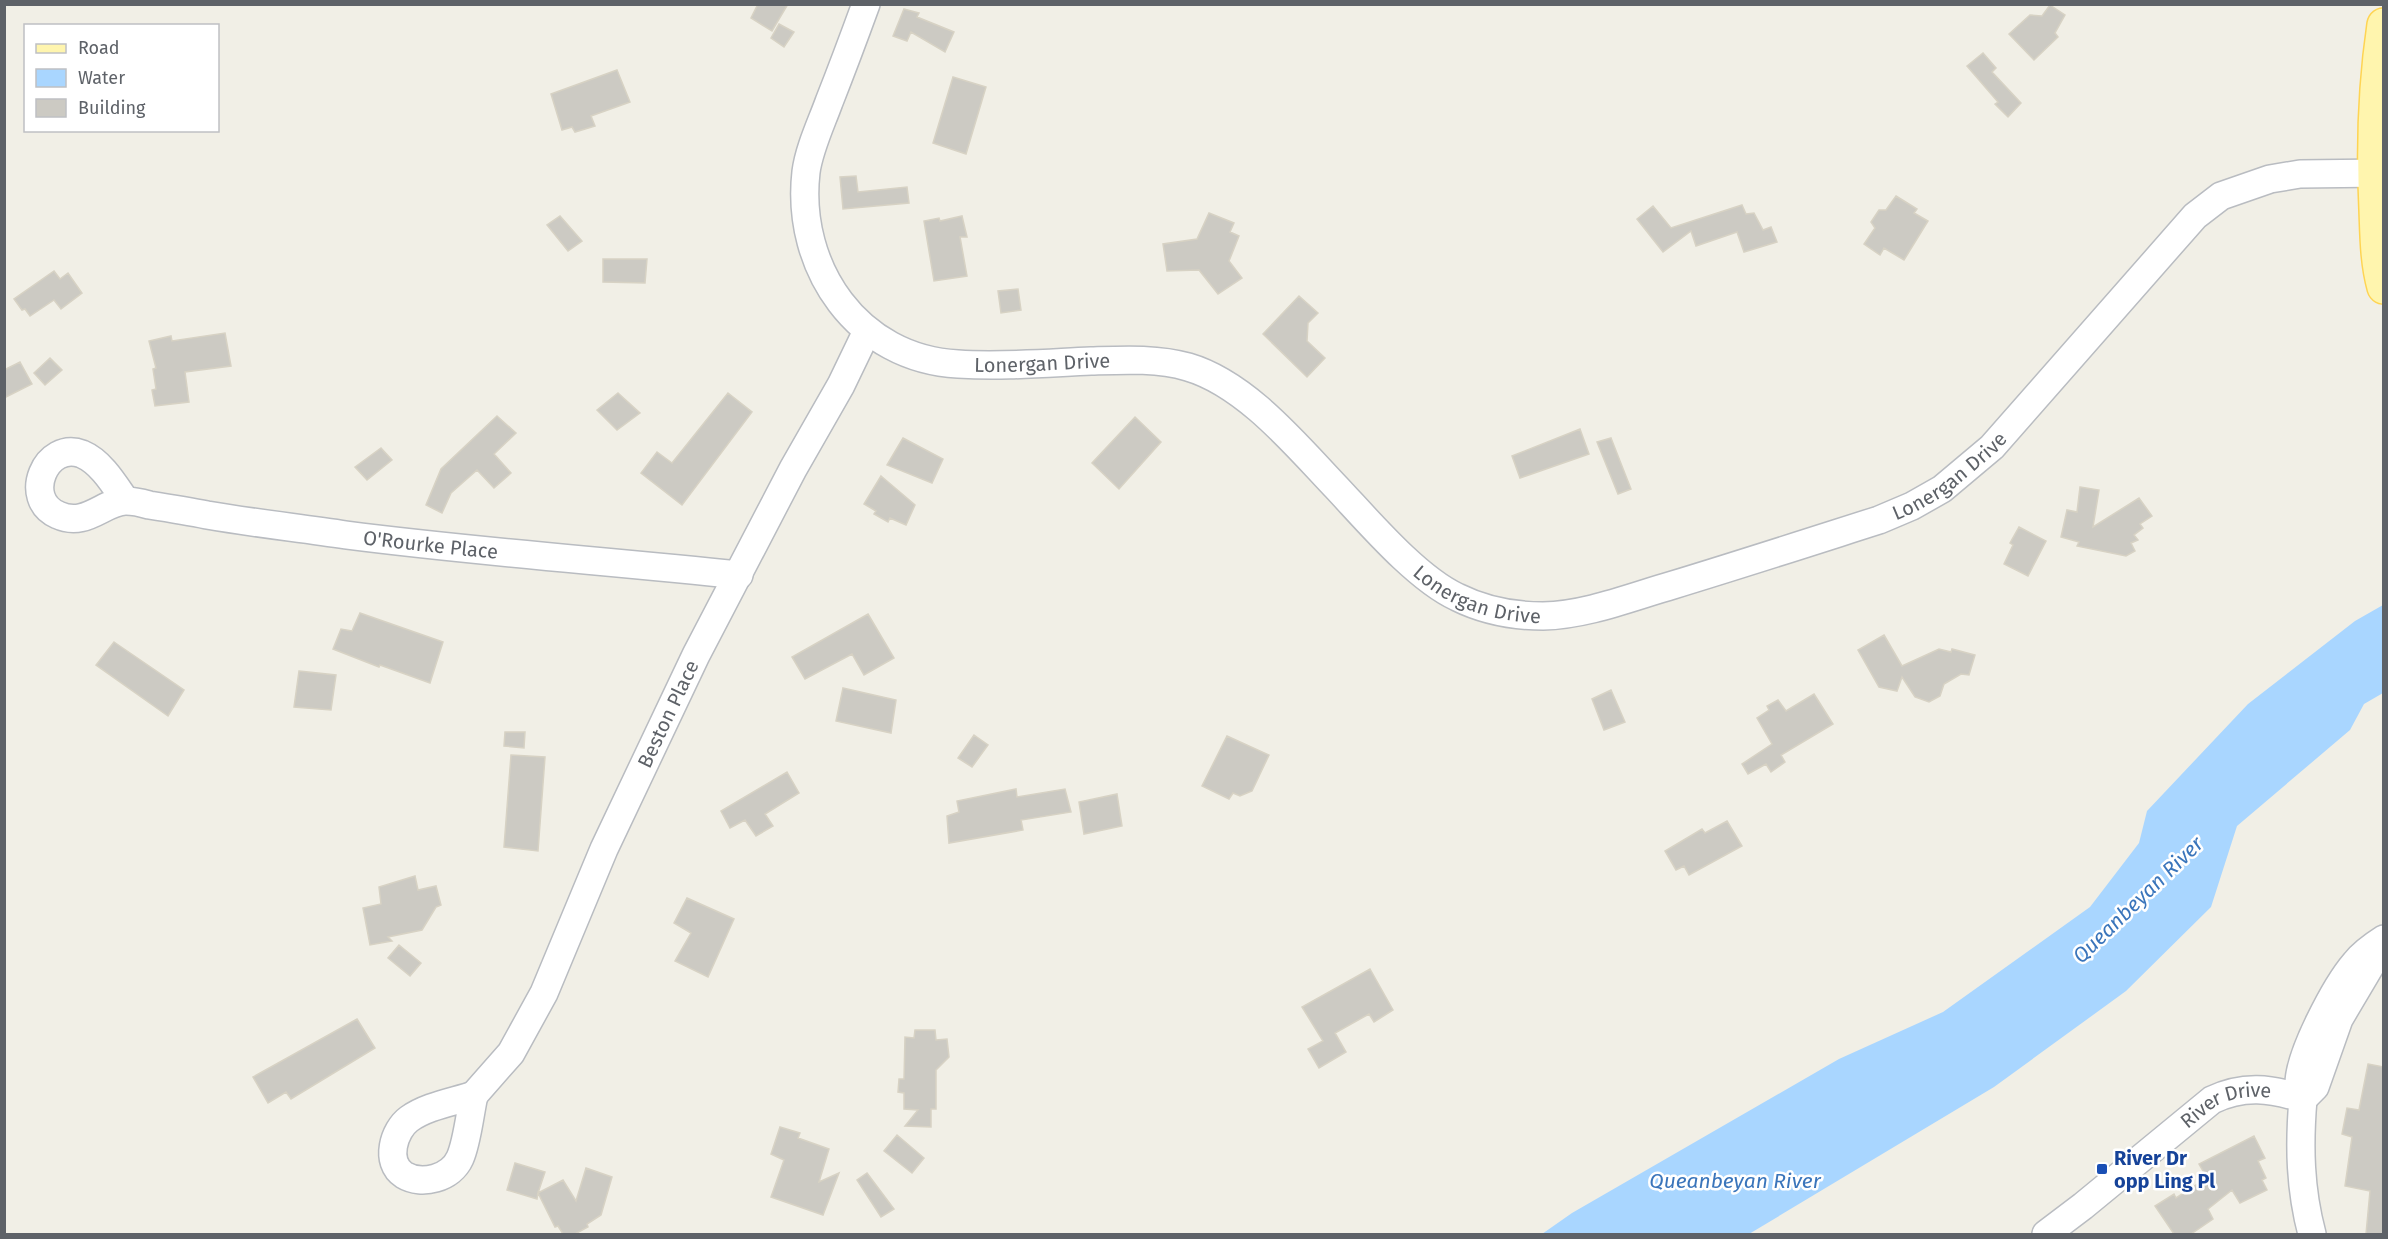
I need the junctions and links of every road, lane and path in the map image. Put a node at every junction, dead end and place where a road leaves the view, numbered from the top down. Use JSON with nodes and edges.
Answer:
{"nodes":[{"id":1,"x":866,"y":4,"type":"edge"},
{"id":2,"x":2384,"y":25,"type":"edge"},
{"id":3,"x":2379,"y":172,"type":"edge"},
{"id":4,"x":2384,"y":287,"type":"edge"},
{"id":5,"x":867,"y":331,"type":"junction"},
{"id":6,"x":125,"y":501,"type":"dead end"},
{"id":7,"x":739,"y":575,"type":"junction"},
{"id":8,"x":2384,"y":941,"type":"edge"},
{"id":9,"x":474,"y":1095,"type":"dead end"},
{"id":10,"x":2302,"y":1099,"type":"junction"},
{"id":11,"x":2046,"y":1234,"type":"edge"},
{"id":12,"x":2312,"y":1234,"type":"edge"}],
"edges":[{"from":1,"to":5,"type":"street","name":"Lonergan Drive"},
{"from":2,"to":3,"type":"main road"},
{"from":3,"to":4,"type":"main road"},
{"from":3,"to":5,"type":"street","name":"Lonergan Drive"},
{"from":5,"to":7,"type":"street","name":"Beston Place"},
{"from":6,"to":7,"type":"street","name":"O'Rourke Place"},
{"from":7,"to":9,"type":"street","name":"Beston Place"},
{"from":8,"to":10,"type":"street"},
{"from":10,"to":11,"type":"street","name":"River Drive"},
{"from":10,"to":12,"type":"street"}]}
